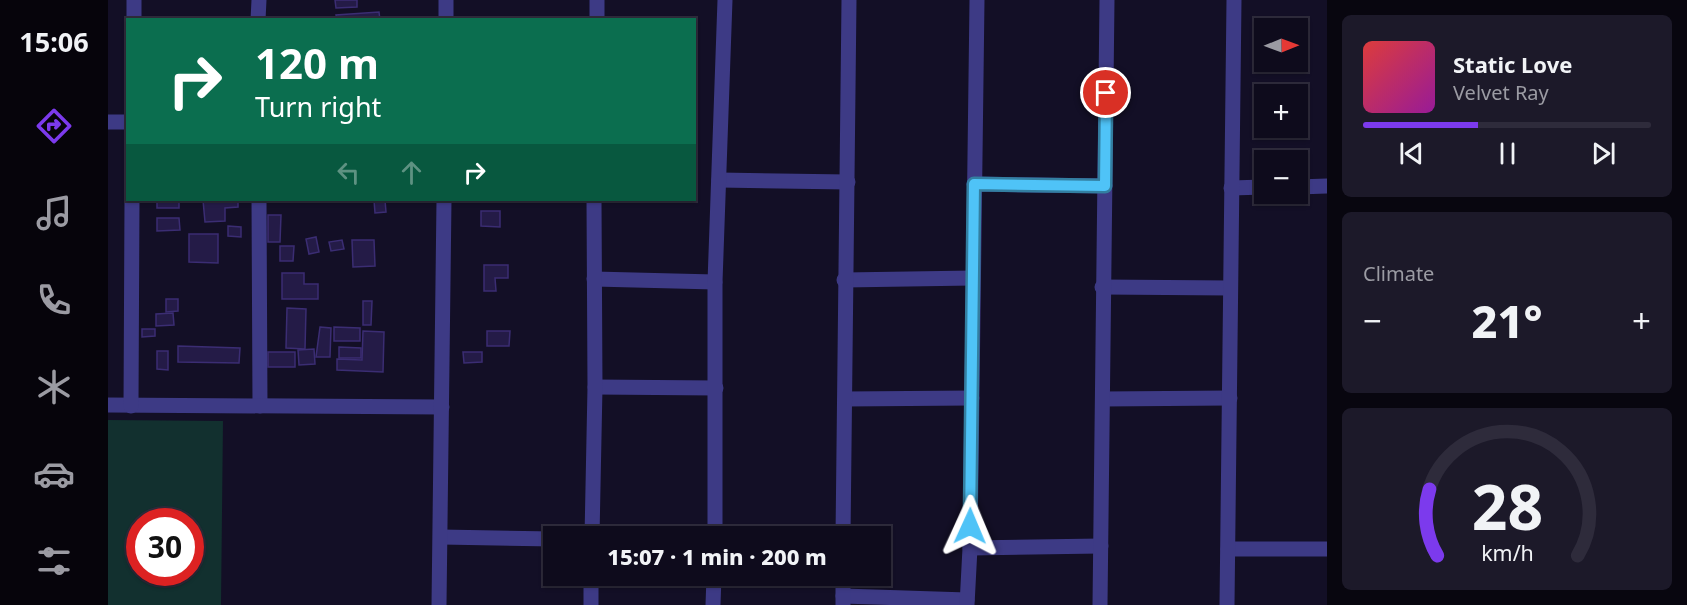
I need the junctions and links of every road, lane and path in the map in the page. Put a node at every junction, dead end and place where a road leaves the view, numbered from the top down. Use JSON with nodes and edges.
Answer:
{"nodes":[{"id":1,"x":134,"y":0,"type":"edge"},
{"id":2,"x":259,"y":0,"type":"edge"},
{"id":3,"x":446,"y":0,"type":"edge"},
{"id":4,"x":597,"y":0,"type":"edge"},
{"id":5,"x":724,"y":0,"type":"edge"},
{"id":6,"x":849,"y":0,"type":"edge"},
{"id":7,"x":976,"y":0,"type":"edge"},
{"id":8,"x":1107,"y":0,"type":"edge"},
{"id":9,"x":1234,"y":0,"type":"edge"},
{"id":10,"x":134,"y":18,"type":"edge"},
{"id":11,"x":258,"y":18,"type":"edge"},
{"id":12,"x":446,"y":18,"type":"edge"},
{"id":13,"x":597,"y":18,"type":"edge"},
{"id":14,"x":108,"y":122,"type":"edge"},
{"id":15,"x":126,"y":122,"type":"edge"},
{"id":16,"x":719,"y":180,"type":"junction"},
{"id":17,"x":848,"y":182,"type":"junction"},
{"id":18,"x":974,"y":184,"type":"junction"},
{"id":19,"x":1105,"y":186,"type":"junction"},
{"id":20,"x":1327,"y":186,"type":"edge"},
{"id":21,"x":1254,"y":187,"type":"edge"},
{"id":22,"x":1308,"y":187,"type":"edge"},
{"id":23,"x":1231,"y":188,"type":"junction"},
{"id":24,"x":132,"y":201,"type":"edge"},
{"id":25,"x":259,"y":201,"type":"edge"},
{"id":26,"x":444,"y":201,"type":"edge"},
{"id":27,"x":594,"y":201,"type":"edge"},
{"id":28,"x":973,"y":278,"type":"junction"},
{"id":29,"x":594,"y":279,"type":"junction"},
{"id":30,"x":844,"y":280,"type":"junction"},
{"id":31,"x":716,"y":282,"type":"junction"},
{"id":32,"x":1102,"y":287,"type":"junction"},
{"id":33,"x":1230,"y":288,"type":"junction"},
{"id":34,"x":595,"y":387,"type":"junction"},
{"id":35,"x":716,"y":388,"type":"junction"},
{"id":36,"x":972,"y":398,"type":"junction"},
{"id":37,"x":1230,"y":398,"type":"junction"},
{"id":38,"x":845,"y":399,"type":"junction"},
{"id":39,"x":1102,"y":399,"type":"junction"},
{"id":40,"x":108,"y":405,"type":"edge"},
{"id":41,"x":131,"y":406,"type":"junction"},
{"id":42,"x":260,"y":406,"type":"junction"},
{"id":43,"x":442,"y":407,"type":"junction"},
{"id":44,"x":592,"y":526,"type":"edge"},
{"id":45,"x":715,"y":526,"type":"edge"},
{"id":46,"x":843,"y":526,"type":"edge"},
{"id":47,"x":441,"y":537,"type":"junction"},
{"id":48,"x":543,"y":538,"type":"edge"},
{"id":49,"x":1101,"y":546,"type":"junction"},
{"id":50,"x":970,"y":548,"type":"junction"},
{"id":51,"x":1228,"y":549,"type":"junction"},
{"id":52,"x":1327,"y":549,"type":"edge"},
{"id":53,"x":591,"y":586,"type":"edge"},
{"id":54,"x":714,"y":586,"type":"edge"},
{"id":55,"x":843,"y":601,"type":"edge"},
{"id":56,"x":967,"y":602,"type":"edge"},
{"id":57,"x":439,"y":605,"type":"edge"},
{"id":58,"x":591,"y":605,"type":"edge"},
{"id":59,"x":713,"y":605,"type":"edge"},
{"id":60,"x":1100,"y":605,"type":"edge"},
{"id":61,"x":1227,"y":605,"type":"edge"}],
"edges":[{"from":1,"to":10,"type":"street"},
{"from":2,"to":11,"type":"street"},
{"from":3,"to":12,"type":"street"},
{"from":4,"to":13,"type":"street"},
{"from":5,"to":16,"type":"street"},
{"from":6,"to":17,"type":"street"},
{"from":7,"to":18,"type":"street"},
{"from":8,"to":19,"type":"street"},
{"from":9,"to":23,"type":"street"},
{"from":14,"to":15,"type":"street"},
{"from":16,"to":17,"type":"street"},
{"from":16,"to":31,"type":"street"},
{"from":17,"to":30,"type":"street"},
{"from":18,"to":19,"type":"street"},
{"from":18,"to":28,"type":"street"},
{"from":19,"to":32,"type":"street"},
{"from":20,"to":22,"type":"street"},
{"from":21,"to":23,"type":"street"},
{"from":23,"to":33,"type":"street"},
{"from":24,"to":41,"type":"street"},
{"from":25,"to":42,"type":"street"},
{"from":26,"to":43,"type":"street"},
{"from":27,"to":29,"type":"street"},
{"from":28,"to":30,"type":"street"},
{"from":28,"to":36,"type":"street"},
{"from":29,"to":31,"type":"street"},
{"from":29,"to":34,"type":"street"},
{"from":30,"to":38,"type":"street"},
{"from":31,"to":35,"type":"street"},
{"from":32,"to":33,"type":"street"},
{"from":32,"to":39,"type":"street"},
{"from":33,"to":37,"type":"street"},
{"from":34,"to":35,"type":"street"},
{"from":34,"to":44,"type":"street"},
{"from":35,"to":45,"type":"street"},
{"from":36,"to":38,"type":"street"},
{"from":36,"to":50,"type":"street"},
{"from":37,"to":39,"type":"street"},
{"from":37,"to":51,"type":"street"},
{"from":38,"to":46,"type":"street"},
{"from":39,"to":49,"type":"street"},
{"from":40,"to":41,"type":"street"},
{"from":41,"to":42,"type":"street"},
{"from":42,"to":43,"type":"street"},
{"from":43,"to":47,"type":"street"},
{"from":47,"to":48,"type":"street"},
{"from":47,"to":57,"type":"street"},
{"from":49,"to":50,"type":"street"},
{"from":49,"to":60,"type":"street"},
{"from":50,"to":56,"type":"street"},
{"from":51,"to":52,"type":"street"},
{"from":51,"to":61,"type":"street"},
{"from":53,"to":58,"type":"street"},
{"from":54,"to":59,"type":"street"},
{"from":55,"to":56,"type":"street"}]}
